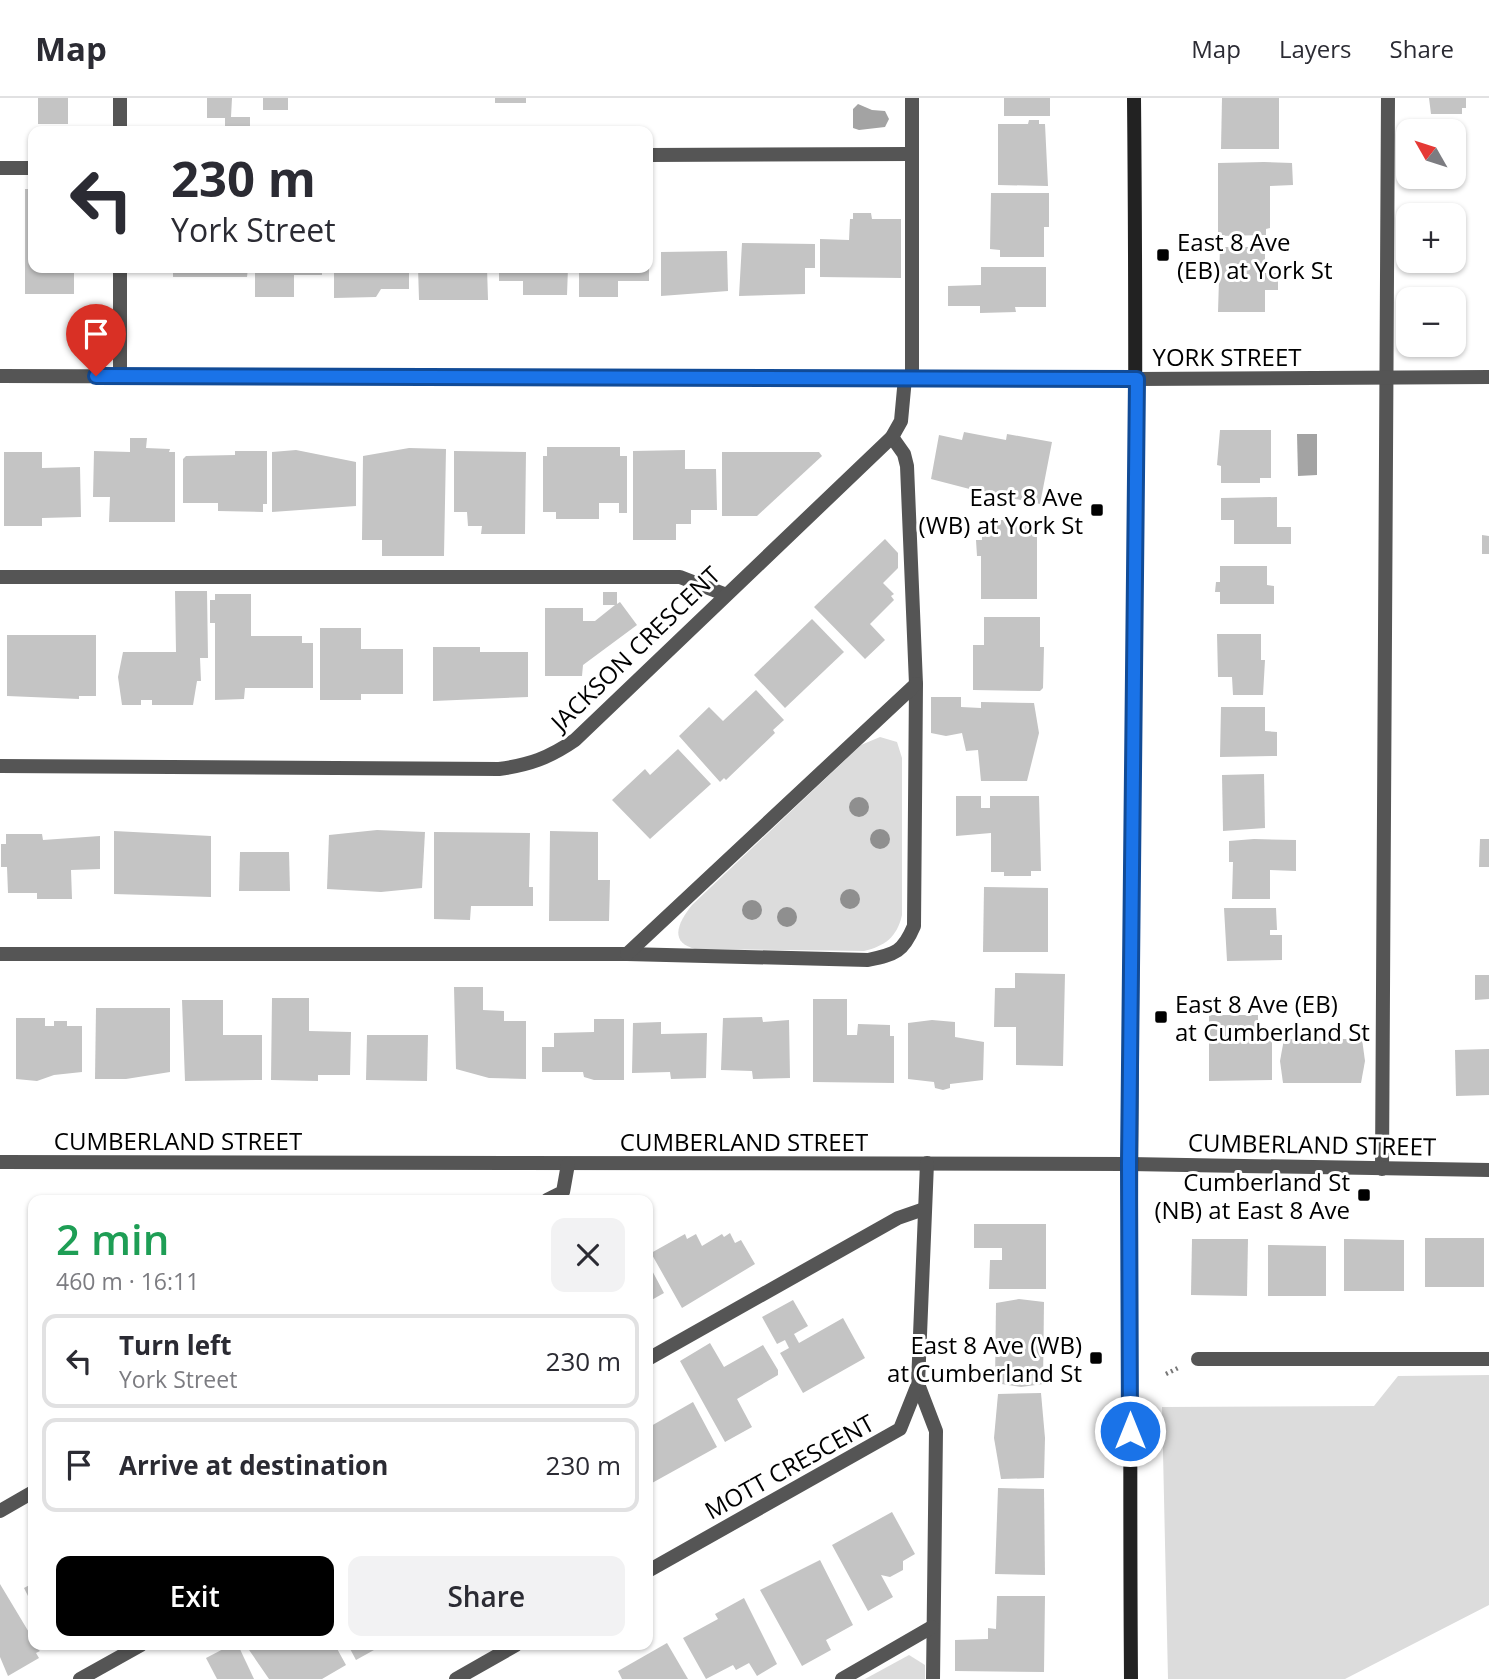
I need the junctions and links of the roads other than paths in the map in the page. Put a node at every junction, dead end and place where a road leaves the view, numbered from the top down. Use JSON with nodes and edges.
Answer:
{"nodes":[{"id":1,"x":120,"y":98,"type":"edge"},
{"id":2,"x":912,"y":98,"type":"edge"},
{"id":3,"x":1134,"y":98,"type":"edge"},
{"id":4,"x":1388,"y":98,"type":"edge"},
{"id":5,"x":120,"y":126,"type":"edge"},
{"id":6,"x":653,"y":155,"type":"edge"},
{"id":7,"x":911,"y":155,"type":"junction"},
{"id":8,"x":0,"y":168,"type":"edge"},
{"id":9,"x":28,"y":168,"type":"edge"},
{"id":10,"x":120,"y":273,"type":"edge"},
{"id":11,"x":0,"y":376,"type":"edge"},
{"id":12,"x":120,"y":376,"type":"junction"},
{"id":13,"x":1387,"y":377,"type":"junction"},
{"id":14,"x":1489,"y":377,"type":"edge"},
{"id":15,"x":909,"y":378,"type":"junction"},
{"id":16,"x":1137,"y":379,"type":"junction"},
{"id":17,"x":892,"y":437,"type":"junction"},
{"id":18,"x":0,"y":577,"type":"edge"},
{"id":19,"x":724,"y":594,"type":"junction"},
{"id":20,"x":916,"y":684,"type":"junction"},
{"id":21,"x":0,"y":766,"type":"edge"},
{"id":22,"x":0,"y":954,"type":"edge"},
{"id":23,"x":628,"y":954,"type":"junction"},
{"id":24,"x":0,"y":1162,"type":"edge"},
{"id":25,"x":927,"y":1163,"type":"junction"},
{"id":26,"x":568,"y":1164,"type":"junction"},
{"id":27,"x":1129,"y":1164,"type":"junction"},
{"id":28,"x":1382,"y":1169,"type":"junction"},
{"id":29,"x":1489,"y":1170,"type":"edge"},
{"id":30,"x":557,"y":1195,"type":"edge"},
{"id":31,"x":924,"y":1209,"type":"junction"},
{"id":32,"x":653,"y":1356,"type":"edge"},
{"id":33,"x":1198,"y":1359,"type":"dead end"},
{"id":34,"x":1489,"y":1359,"type":"edge"},
{"id":35,"x":918,"y":1384,"type":"junction"},
{"id":36,"x":28,"y":1495,"type":"edge"},
{"id":37,"x":0,"y":1511,"type":"edge"},
{"id":38,"x":653,"y":1568,"type":"edge"},
{"id":39,"x":932,"y":1627,"type":"junction"},
{"id":40,"x":132,"y":1650,"type":"edge"},
{"id":41,"x":507,"y":1650,"type":"edge"},
{"id":42,"x":80,"y":1679,"type":"edge"},
{"id":43,"x":456,"y":1679,"type":"edge"},
{"id":44,"x":842,"y":1679,"type":"edge"},
{"id":45,"x":933,"y":1679,"type":"edge"},
{"id":46,"x":1131,"y":1679,"type":"edge"}],
"edges":[{"from":1,"to":5,"type":"street"},
{"from":2,"to":7,"type":"street","name":"JACKSON CRESCENT"},
{"from":3,"to":16,"type":"street"},
{"from":4,"to":13,"type":"street"},
{"from":6,"to":7,"type":"street"},
{"from":7,"to":15,"type":"street","name":"JACKSON CRESCENT"},
{"from":8,"to":9,"type":"street"},
{"from":10,"to":12,"type":"street"},
{"from":11,"to":12,"type":"street","name":"YORK STREET"},
{"from":12,"to":15,"type":"street","name":"YORK STREET"},
{"from":13,"to":14,"type":"street","name":"YORK STREET"},
{"from":13,"to":16,"type":"street","name":"YORK STREET"},
{"from":13,"to":28,"type":"street"},
{"from":15,"to":16,"type":"street","name":"YORK STREET"},
{"from":15,"to":17,"type":"street","name":"JACKSON CRESCENT"},
{"from":16,"to":27,"type":"street"},
{"from":17,"to":19,"type":"street","name":"JACKSON CRESCENT"},
{"from":17,"to":20,"type":"street"},
{"from":18,"to":19,"type":"street"},
{"from":19,"to":21,"type":"street","name":"JACKSON CRESCENT"},
{"from":20,"to":23,"type":"street"},
{"from":20,"to":23,"type":"street"},
{"from":22,"to":23,"type":"street"},
{"from":24,"to":26,"type":"street","name":"CUMBERLAND STREET"},
{"from":25,"to":26,"type":"street","name":"CUMBERLAND STREET"},
{"from":25,"to":27,"type":"street","name":"CUMBERLAND STREET"},
{"from":25,"to":31,"type":"street","name":"MOTT CRESCENT"},
{"from":26,"to":30,"type":"street"},
{"from":27,"to":28,"type":"street","name":"CUMBERLAND STREET"},
{"from":27,"to":46,"type":"street"},
{"from":28,"to":29,"type":"street","name":"CUMBERLAND STREET"},
{"from":31,"to":32,"type":"street"},
{"from":31,"to":35,"type":"street","name":"MOTT CRESCENT"},
{"from":33,"to":34,"type":"street"},
{"from":35,"to":38,"type":"street","name":"MOTT CRESCENT"},
{"from":35,"to":39,"type":"street"},
{"from":36,"to":37,"type":"street"},
{"from":39,"to":44,"type":"street"},
{"from":39,"to":45,"type":"street"},
{"from":40,"to":42,"type":"street"},
{"from":41,"to":43,"type":"street"}]}
